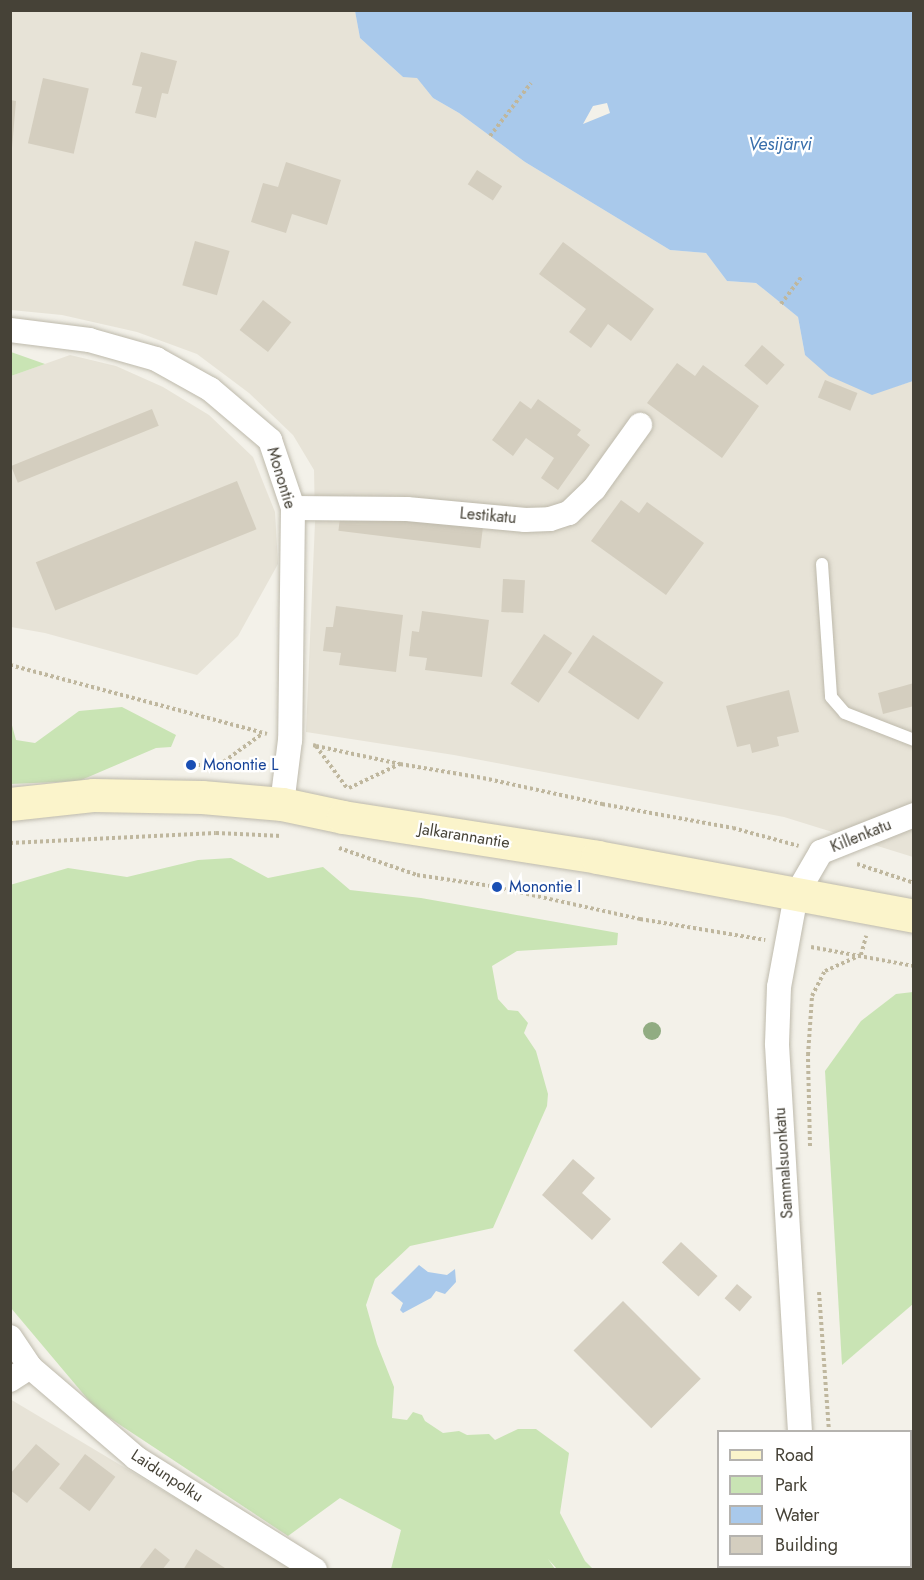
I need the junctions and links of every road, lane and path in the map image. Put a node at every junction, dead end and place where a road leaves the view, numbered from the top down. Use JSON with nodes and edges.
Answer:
{"nodes":[{"id":1,"x":531,"y":83,"type":"dead end"},
{"id":2,"x":490,"y":136,"type":"dead end"},
{"id":3,"x":803,"y":275,"type":"dead end"},
{"id":4,"x":781,"y":304,"type":"dead end"},
{"id":5,"x":10,"y":330,"type":"edge"},
{"id":6,"x":640,"y":425,"type":"dead end"},
{"id":7,"x":293,"y":508,"type":"junction"},
{"id":8,"x":822,"y":564,"type":"dead end"},
{"id":9,"x":10,"y":664,"type":"edge"},
{"id":10,"x":263,"y":733,"type":"junction"},
{"id":11,"x":290,"y":740,"type":"junction"},
{"id":12,"x":914,"y":740,"type":"edge"},
{"id":13,"x":316,"y":746,"type":"junction"},
{"id":14,"x":400,"y":764,"type":"junction"},
{"id":15,"x":191,"y":765,"type":"dead end"},
{"id":16,"x":10,"y":804,"type":"edge"},
{"id":17,"x":282,"y":804,"type":"junction"},
{"id":18,"x":914,"y":815,"type":"edge"},
{"id":19,"x":341,"y":825,"type":"junction"},
{"id":20,"x":290,"y":836,"type":"dead end"},
{"id":21,"x":10,"y":843,"type":"edge"},
{"id":22,"x":821,"y":852,"type":"junction"},
{"id":23,"x":914,"y":883,"type":"edge"},
{"id":24,"x":796,"y":895,"type":"junction"},
{"id":25,"x":874,"y":908,"type":"junction"},
{"id":26,"x":914,"y":916,"type":"edge"},
{"id":27,"x":787,"y":944,"type":"junction"},
{"id":28,"x":861,"y":955,"type":"junction"},
{"id":29,"x":914,"y":966,"type":"edge"},
{"id":30,"x":810,"y":1155,"type":"dead end"},
{"id":31,"x":818,"y":1281,"type":"dead end"},
{"id":32,"x":10,"y":1336,"type":"edge"},
{"id":33,"x":20,"y":1373,"type":"edge"},
{"id":34,"x":800,"y":1430,"type":"edge"},
{"id":35,"x":829,"y":1430,"type":"edge"},
{"id":36,"x":315,"y":1569,"type":"edge"}],
"edges":[{"from":1,"to":2,"type":"path"},
{"from":3,"to":4,"type":"path"},
{"from":5,"to":7,"type":"street","name":"Monontie"},
{"from":6,"to":7,"type":"street","name":"Lestikatu"},
{"from":7,"to":11,"type":"street","name":"Monontie"},
{"from":8,"to":12,"type":"lane"},
{"from":9,"to":10,"type":"path"},
{"from":10,"to":11,"type":"path"},
{"from":10,"to":15,"type":"path"},
{"from":11,"to":13,"type":"path"},
{"from":11,"to":17,"type":"street","name":"Monontie"},
{"from":13,"to":14,"type":"path"},
{"from":13,"to":19,"type":"path"},
{"from":14,"to":19,"type":"path"},
{"from":14,"to":22,"type":"path"},
{"from":16,"to":17,"type":"main road","name":"Jalkarannantie"},
{"from":17,"to":19,"type":"main road","name":"Jalkarannantie"},
{"from":18,"to":22,"type":"street","name":"Killenkatu"},
{"from":19,"to":24,"type":"main road","name":"Jalkarannantie"},
{"from":19,"to":27,"type":"path"},
{"from":20,"to":21,"type":"path"},
{"from":22,"to":23,"type":"path"},
{"from":22,"to":24,"type":"street","name":"Killenkatu"},
{"from":24,"to":25,"type":"main road","name":"Jalkarannantie"},
{"from":24,"to":27,"type":"street","name":"Sammalsuonkatu"},
{"from":25,"to":26,"type":"main road","name":"Jalkarannantie"},
{"from":25,"to":28,"type":"path"},
{"from":27,"to":28,"type":"path"},
{"from":27,"to":34,"type":"street","name":"Sammalsuonkatu"},
{"from":28,"to":29,"type":"path"},
{"from":28,"to":30,"type":"path"},
{"from":31,"to":35,"type":"path"},
{"from":32,"to":33,"type":"street","name":"Laidunpolku"},
{"from":33,"to":36,"type":"street","name":"Laidunpolku"}]}
